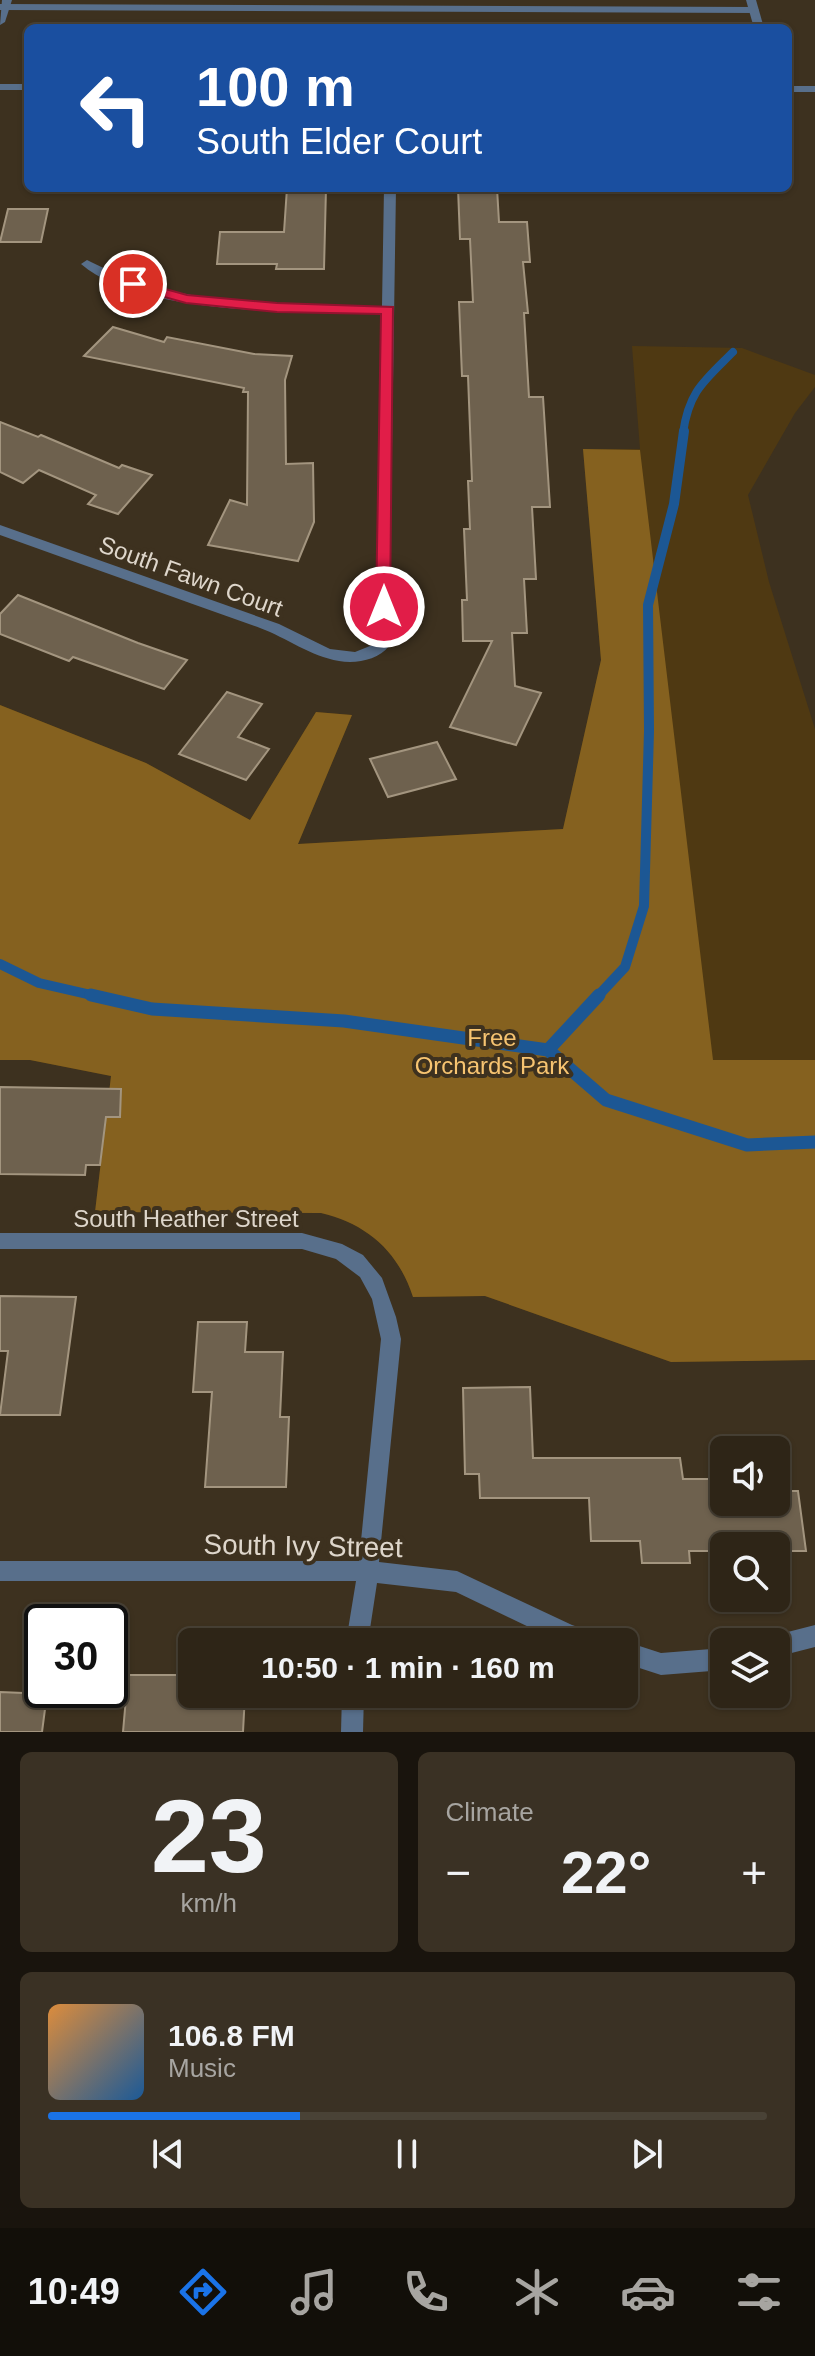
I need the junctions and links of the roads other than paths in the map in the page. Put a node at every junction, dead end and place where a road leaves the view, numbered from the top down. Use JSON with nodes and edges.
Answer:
{"nodes":[{"id":1,"x":4,"y":5,"type":"edge"},
{"id":2,"x":752,"y":5,"type":"edge"},
{"id":3,"x":0,"y":22,"type":"edge"},
{"id":4,"x":0,"y":87,"type":"edge"},
{"id":5,"x":24,"y":87,"type":"edge"},
{"id":6,"x":792,"y":89,"type":"edge"},
{"id":7,"x":815,"y":89,"type":"edge"},
{"id":8,"x":390,"y":192,"type":"edge"},
{"id":9,"x":87,"y":264,"type":"dead end"},
{"id":10,"x":388,"y":310,"type":"junction"},
{"id":11,"x":0,"y":530,"type":"edge"},
{"id":12,"x":0,"y":1241,"type":"edge"},
{"id":13,"x":0,"y":1571,"type":"edge"},
{"id":14,"x":368,"y":1571,"type":"junction"},
{"id":15,"x":359,"y":1628,"type":"edge"},
{"id":16,"x":554,"y":1628,"type":"edge"},
{"id":17,"x":815,"y":1636,"type":"edge"},
{"id":18,"x":790,"y":1642,"type":"edge"},
{"id":19,"x":638,"y":1657,"type":"edge"},
{"id":20,"x":710,"y":1660,"type":"edge"},
{"id":21,"x":353,"y":1708,"type":"edge"},
{"id":22,"x":352,"y":1732,"type":"edge"}],
"edges":[{"from":1,"to":2,"type":"street"},
{"from":1,"to":3,"type":"street"},
{"from":4,"to":5,"type":"street"},
{"from":6,"to":7,"type":"street"},
{"from":8,"to":10,"type":"street"},
{"from":9,"to":10,"type":"street"},
{"from":10,"to":11,"type":"street","name":"South Fawn Court"},
{"from":12,"to":14,"type":"street","name":"South Heather Street"},
{"from":13,"to":14,"type":"street","name":"South Ivy Street"},
{"from":14,"to":15,"type":"street"},
{"from":14,"to":16,"type":"street","name":"South Ivy Street"},
{"from":17,"to":18,"type":"street"},
{"from":19,"to":20,"type":"street"},
{"from":21,"to":22,"type":"street"}]}
